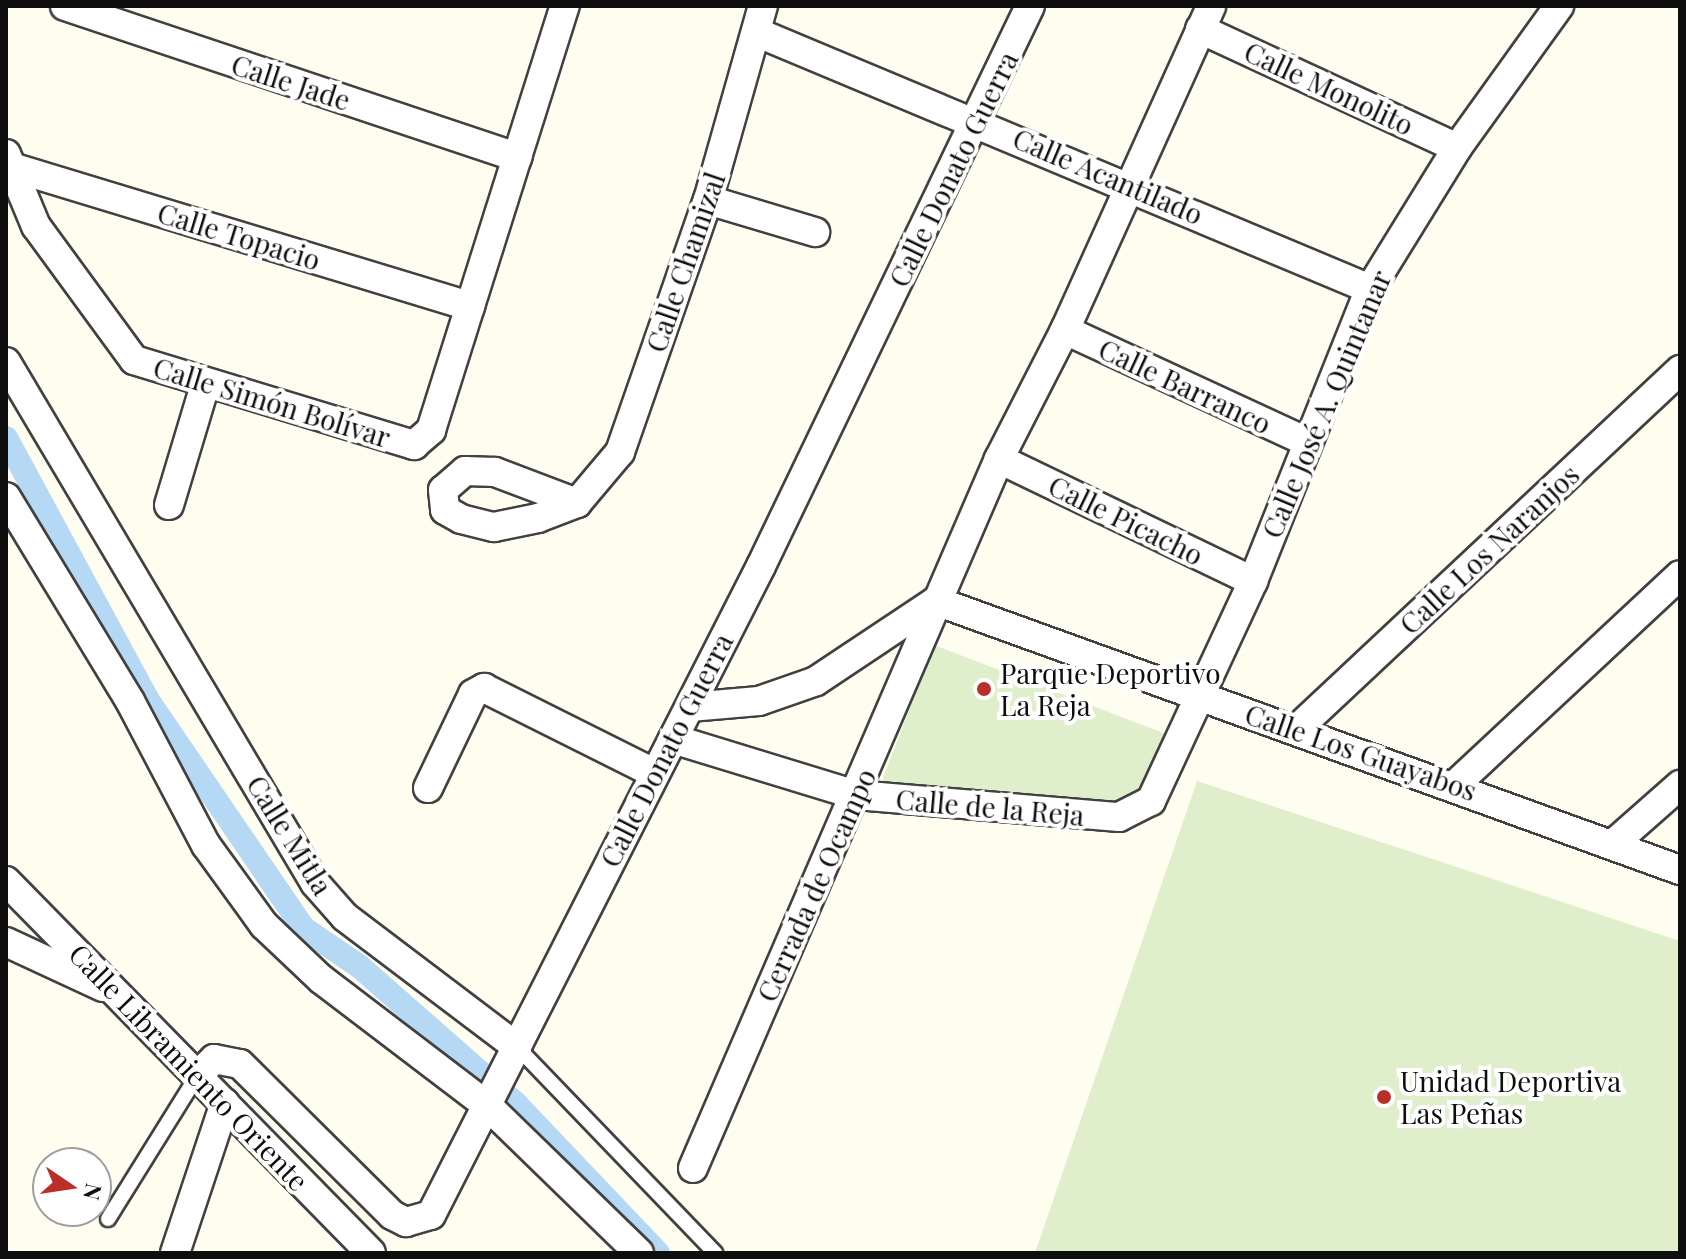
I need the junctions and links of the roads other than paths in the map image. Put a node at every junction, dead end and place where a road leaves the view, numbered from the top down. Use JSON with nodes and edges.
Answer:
{"nodes":[{"id":1,"x":65,"y":6,"type":"edge"},
{"id":2,"x":1030,"y":6,"type":"edge"},
{"id":3,"x":561,"y":7,"type":"edge"},
{"id":4,"x":1547,"y":10,"type":"edge"},
{"id":5,"x":1206,"y":18,"type":"edge"},
{"id":6,"x":760,"y":19,"type":"edge"},
{"id":7,"x":976,"y":121,"type":"junction"},
{"id":8,"x":1457,"y":148,"type":"junction"},
{"id":9,"x":517,"y":157,"type":"junction"},
{"id":10,"x":7,"y":160,"type":"edge"},
{"id":11,"x":1130,"y":185,"type":"junction"},
{"id":12,"x":708,"y":200,"type":"junction"},
{"id":13,"x":815,"y":232,"type":"dead end"},
{"id":14,"x":1370,"y":289,"type":"junction"},
{"id":15,"x":470,"y":306,"type":"junction"},
{"id":16,"x":1065,"y":330,"type":"junction"},
{"id":17,"x":6,"y":362,"type":"edge"},
{"id":18,"x":1680,"y":370,"type":"edge"},
{"id":19,"x":206,"y":382,"type":"junction"},
{"id":20,"x":1305,"y":441,"type":"junction"},
{"id":21,"x":999,"y":459,"type":"junction"},
{"id":22,"x":6,"y":497,"type":"edge"},
{"id":23,"x":577,"y":503,"type":"dead end"},
{"id":24,"x":169,"y":505,"type":"dead end"},
{"id":25,"x":1680,"y":575,"type":"edge"},
{"id":26,"x":1253,"y":581,"type":"junction"},
{"id":27,"x":936,"y":601,"type":"junction"},
{"id":28,"x":1199,"y":697,"type":"junction"},
{"id":29,"x":690,"y":707,"type":"junction"},
{"id":30,"x":1298,"y":728,"type":"junction"},
{"id":31,"x":673,"y":739,"type":"junction"},
{"id":32,"x":654,"y":773,"type":"junction"},
{"id":33,"x":1456,"y":784,"type":"junction"},
{"id":34,"x":1680,"y":785,"type":"edge"},
{"id":35,"x":428,"y":788,"type":"dead end"},
{"id":36,"x":856,"y":795,"type":"junction"},
{"id":37,"x":1612,"y":845,"type":"junction"},
{"id":38,"x":1680,"y":870,"type":"edge"},
{"id":39,"x":6,"y":881,"type":"edge"},
{"id":40,"x":6,"y":942,"type":"edge"},
{"id":41,"x":121,"y":995,"type":"junction"},
{"id":42,"x":513,"y":1054,"type":"junction"},
{"id":43,"x":197,"y":1076,"type":"junction"},
{"id":44,"x":492,"y":1099,"type":"junction"},
{"id":45,"x":225,"y":1103,"type":"junction"},
{"id":46,"x":693,"y":1168,"type":"dead end"},
{"id":47,"x":112,"y":1213,"type":"edge"},
{"id":48,"x":175,"y":1253,"type":"edge"},
{"id":49,"x":371,"y":1253,"type":"edge"},
{"id":50,"x":639,"y":1253,"type":"edge"},
{"id":51,"x":715,"y":1253,"type":"edge"}],
"edges":[{"from":1,"to":9,"type":"street","name":"Calle Jade"},
{"from":2,"to":7,"type":"street","name":"Calle Donato Guerra"},
{"from":3,"to":9,"type":"street"},
{"from":4,"to":8,"type":"street","name":"Calle José A. Quintanar"},
{"from":5,"to":8,"type":"street","name":"Calle Monolito"},
{"from":5,"to":11,"type":"street","name":"Cerrada de Ocampo"},
{"from":6,"to":7,"type":"street","name":"Calle Acantilado"},
{"from":6,"to":12,"type":"street","name":"Calle Chamizal"},
{"from":7,"to":11,"type":"street","name":"Calle Acantilado"},
{"from":7,"to":29,"type":"street","name":"Calle Donato Guerra"},
{"from":8,"to":14,"type":"street","name":"Calle José A. Quintanar"},
{"from":9,"to":15,"type":"street"},
{"from":10,"to":15,"type":"street","name":"Calle Topacio"},
{"from":10,"to":19,"type":"street","name":"Calle Simón Bolívar"},
{"from":11,"to":14,"type":"street","name":"Calle Acantilado"},
{"from":11,"to":16,"type":"street","name":"Cerrada de Ocampo"},
{"from":12,"to":13,"type":"street"},
{"from":12,"to":23,"type":"street","name":"Calle Chamizal"},
{"from":14,"to":20,"type":"street","name":"Calle José A. Quintanar"},
{"from":15,"to":19,"type":"street","name":"Calle Simón Bolívar"},
{"from":16,"to":20,"type":"street","name":"Calle Barranco"},
{"from":16,"to":21,"type":"street","name":"Cerrada de Ocampo"},
{"from":17,"to":42,"type":"street","name":"Calle Mitla"},
{"from":18,"to":30,"type":"street","name":"Calle Los Naranjos"},
{"from":19,"to":24,"type":"street"},
{"from":20,"to":26,"type":"street","name":"Calle José A. Quintanar"},
{"from":21,"to":26,"type":"street","name":"Calle Picacho"},
{"from":21,"to":27,"type":"street","name":"Cerrada de Ocampo"},
{"from":22,"to":44,"type":"street"},
{"from":25,"to":33,"type":"street"},
{"from":26,"to":28,"type":"street","name":"Calle José A. Quintanar"},
{"from":27,"to":28,"type":"street","name":"Calle Los Guayabos"},
{"from":27,"to":29,"type":"street"},
{"from":27,"to":36,"type":"street","name":"Cerrada de Ocampo"},
{"from":28,"to":30,"type":"street","name":"Calle Los Guayabos"},
{"from":28,"to":36,"type":"street","name":"Calle de la Reja"},
{"from":29,"to":31,"type":"street","name":"Calle Donato Guerra"},
{"from":30,"to":33,"type":"street","name":"Calle Los Guayabos"},
{"from":31,"to":32,"type":"street","name":"Calle Donato Guerra"},
{"from":31,"to":36,"type":"street","name":"Calle de la Reja"},
{"from":32,"to":35,"type":"street"},
{"from":32,"to":42,"type":"street","name":"Calle Donato Guerra"},
{"from":33,"to":37,"type":"street","name":"Calle Los Guayabos"},
{"from":34,"to":37,"type":"street"},
{"from":36,"to":46,"type":"street","name":"Cerrada de Ocampo"},
{"from":37,"to":38,"type":"street","name":"Calle Los Guayabos"},
{"from":39,"to":41,"type":"street","name":"Calle Libramiento Oriente"},
{"from":40,"to":41,"type":"street"},
{"from":41,"to":43,"type":"street","name":"Calle Libramiento Oriente"},
{"from":42,"to":44,"type":"street","name":"Calle Donato Guerra"},
{"from":42,"to":51,"type":"lane","name":"Calle Mitla"},
{"from":43,"to":44,"type":"street","name":"Calle Donato Guerra"},
{"from":43,"to":45,"type":"street","name":"Calle Libramiento Oriente"},
{"from":43,"to":47,"type":"lane"},
{"from":44,"to":50,"type":"street"},
{"from":45,"to":48,"type":"street"},
{"from":45,"to":49,"type":"street","name":"Calle Libramiento Oriente"}]}
